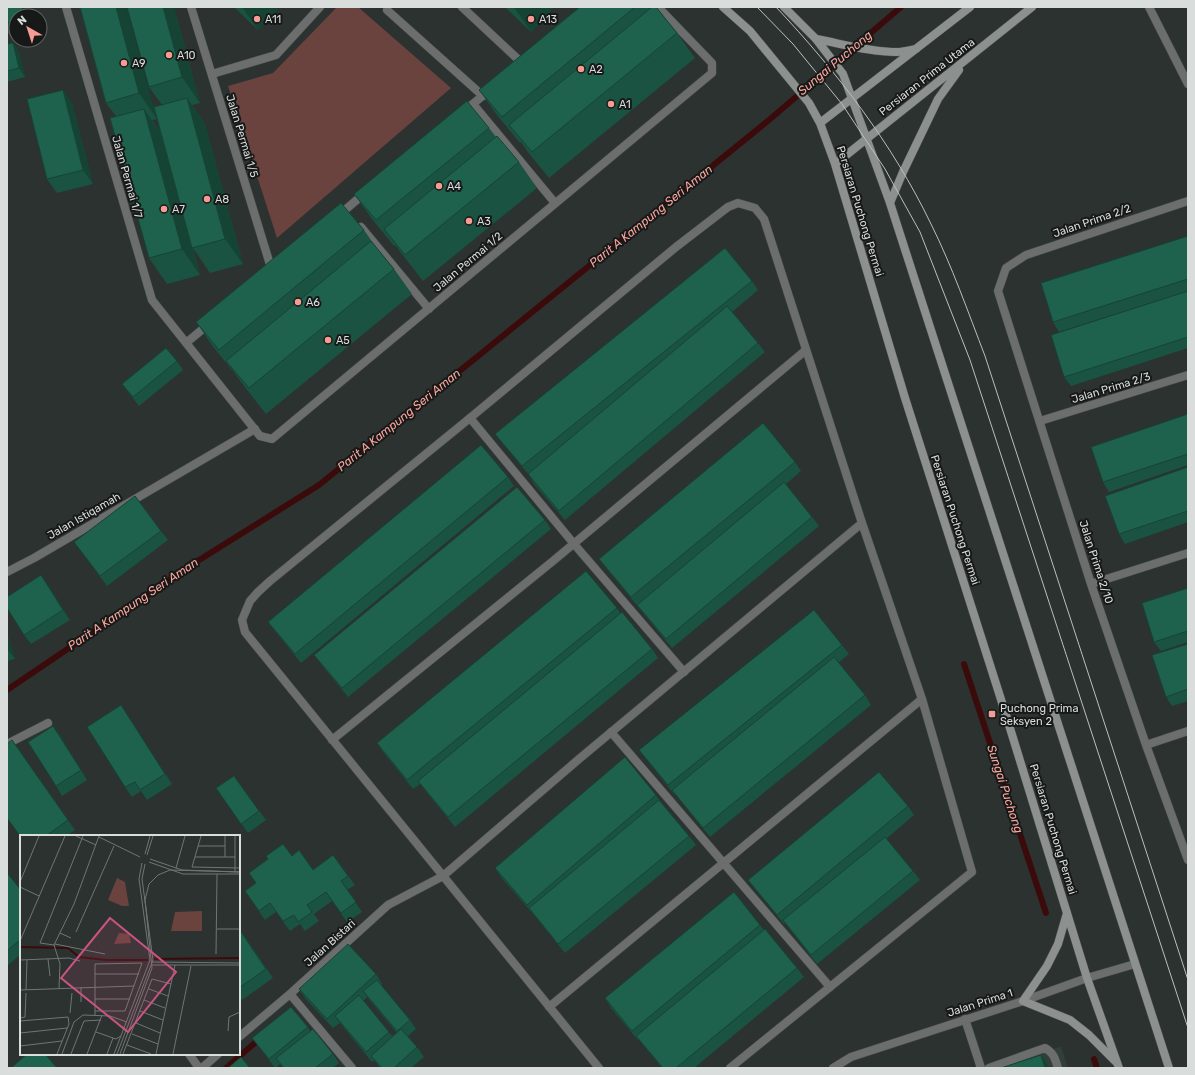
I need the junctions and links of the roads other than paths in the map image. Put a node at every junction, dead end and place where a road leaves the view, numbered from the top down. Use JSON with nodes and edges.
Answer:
{"nodes":[{"id":1,"x":66,"y":7,"type":"edge"},
{"id":2,"x":191,"y":7,"type":"edge"},
{"id":3,"x":320,"y":7,"type":"edge"},
{"id":4,"x":462,"y":7,"type":"edge"},
{"id":5,"x":658,"y":7,"type":"edge"},
{"id":6,"x":723,"y":7,"type":"edge"},
{"id":7,"x":784,"y":7,"type":"edge"},
{"id":8,"x":970,"y":7,"type":"edge"},
{"id":9,"x":1032,"y":7,"type":"edge"},
{"id":10,"x":1149,"y":7,"type":"edge"},
{"id":11,"x":386,"y":10,"type":"dead end"},
{"id":12,"x":816,"y":39,"type":"junction"},
{"id":13,"x":917,"y":49,"type":"junction"},
{"id":14,"x":964,"y":62,"type":"junction"},
{"id":15,"x":522,"y":63,"type":"edge"},
{"id":16,"x":212,"y":74,"type":"junction"},
{"id":17,"x":499,"y":82,"type":"edge"},
{"id":18,"x":1188,"y":84,"type":"edge"},
{"id":19,"x":483,"y":96,"type":"junction"},
{"id":20,"x":853,"y":99,"type":"junction"},
{"id":21,"x":473,"y":104,"type":"junction"},
{"id":22,"x":455,"y":119,"type":"edge"},
{"id":23,"x":820,"y":123,"type":"junction"},
{"id":24,"x":866,"y":139,"type":"junction"},
{"id":25,"x":835,"y":164,"type":"junction"},
{"id":26,"x":370,"y":189,"type":"edge"},
{"id":27,"x":1188,"y":201,"type":"edge"},
{"id":28,"x":556,"y":203,"type":"junction"},
{"id":29,"x":890,"y":203,"type":"junction"},
{"id":30,"x":351,"y":215,"type":"junction"},
{"id":31,"x":329,"y":223,"type":"edge"},
{"id":32,"x":1006,"y":268,"type":"joint"},
{"id":33,"x":271,"y":271,"type":"edge"},
{"id":34,"x":429,"y":309,"type":"junction"},
{"id":35,"x":216,"y":317,"type":"edge"},
{"id":36,"x":186,"y":343,"type":"junction"},
{"id":37,"x":806,"y":350,"type":"junction"},
{"id":38,"x":1188,"y":375,"type":"edge"},
{"id":39,"x":470,"y":418,"type":"junction"},
{"id":40,"x":1040,"y":421,"type":"junction"},
{"id":41,"x":255,"y":430,"type":"junction"},
{"id":42,"x":862,"y":523,"type":"junction"},
{"id":43,"x":574,"y":544,"type":"junction"},
{"id":44,"x":1188,"y":552,"type":"edge"},
{"id":45,"x":7,"y":572,"type":"edge"},
{"id":46,"x":1091,"y":584,"type":"junction"},
{"id":47,"x":684,"y":672,"type":"junction"},
{"id":48,"x":922,"y":699,"type":"junction"},
{"id":49,"x":48,"y":723,"type":"dead end"},
{"id":50,"x":1188,"y":731,"type":"edge"},
{"id":51,"x":611,"y":732,"type":"junction"},
{"id":52,"x":332,"y":740,"type":"junction"},
{"id":53,"x":7,"y":744,"type":"edge"},
{"id":54,"x":1146,"y":745,"type":"junction"},
{"id":55,"x":1188,"y":860,"type":"edge"},
{"id":56,"x":723,"y":862,"type":"junction"},
{"id":57,"x":443,"y":876,"type":"junction"},
{"id":58,"x":1067,"y":912,"type":"junction"},
{"id":59,"x":1136,"y":964,"type":"junction"},
{"id":60,"x":1087,"y":978,"type":"junction"},
{"id":61,"x":830,"y":986,"type":"junction"},
{"id":62,"x":290,"y":994,"type":"junction"},
{"id":63,"x":1023,"y":1001,"type":"junction"},
{"id":64,"x":549,"y":1007,"type":"junction"},
{"id":65,"x":965,"y":1019,"type":"junction"},
{"id":66,"x":240,"y":1036,"type":"edge"},
{"id":67,"x":190,"y":1055,"type":"edge"},
{"id":68,"x":217,"y":1055,"type":"edge"},
{"id":69,"x":1118,"y":1066,"type":"edge"},
{"id":70,"x":200,"y":1068,"type":"edge"},
{"id":71,"x":352,"y":1068,"type":"edge"},
{"id":72,"x":599,"y":1068,"type":"edge"},
{"id":73,"x":730,"y":1068,"type":"edge"},
{"id":74,"x":833,"y":1068,"type":"edge"},
{"id":75,"x":981,"y":1068,"type":"edge"},
{"id":76,"x":989,"y":1068,"type":"edge"},
{"id":77,"x":1058,"y":1068,"type":"edge"},
{"id":78,"x":1169,"y":1068,"type":"edge"}],
"edges":[{"from":1,"to":36,"type":"street","name":"Jalan Permai 1/7"},
{"from":2,"to":16,"type":"street","name":"Jalan Permai 1/5"},
{"from":3,"to":16,"type":"street"},
{"from":4,"to":15,"type":"street"},
{"from":5,"to":28,"type":"street","name":"Jalan Permai 1/2"},
{"from":6,"to":23,"type":"main road","name":"Persiaran Puchong Permai"},
{"from":7,"to":12,"type":"main road"},
{"from":8,"to":13,"type":"main road"},
{"from":9,"to":14,"type":"main road","name":"Persiaran Prima Utama"},
{"from":10,"to":18,"type":"street"},
{"from":11,"to":19,"type":"street"},
{"from":12,"to":13,"type":"main road"},
{"from":12,"to":20,"type":"main road"},
{"from":13,"to":20,"type":"main road"},
{"from":14,"to":24,"type":"main road","name":"Persiaran Prima Utama"},
{"from":14,"to":29,"type":"main road"},
{"from":16,"to":33,"type":"street","name":"Jalan Permai 1/5"},
{"from":17,"to":19,"type":"street"},
{"from":19,"to":21,"type":"street"},
{"from":20,"to":23,"type":"main road"},
{"from":20,"to":24,"type":"main road"},
{"from":21,"to":22,"type":"street"},
{"from":21,"to":28,"type":"street"},
{"from":23,"to":25,"type":"main road","name":"Persiaran Puchong Permai"},
{"from":24,"to":25,"type":"main road","name":"Persiaran Prima Utama"},
{"from":24,"to":29,"type":"main road"},
{"from":25,"to":58,"type":"main road","name":"Persiaran Puchong Permai"},
{"from":26,"to":30,"type":"street"},
{"from":27,"to":32,"type":"street","name":"Jalan Prima 2/2"},
{"from":28,"to":34,"type":"street","name":"Jalan Permai 1/2"},
{"from":29,"to":59,"type":"main road"},
{"from":30,"to":31,"type":"street"},
{"from":30,"to":34,"type":"street"},
{"from":32,"to":40,"type":"street","name":"Jalan Prima 2/10"},
{"from":34,"to":41,"type":"street","name":"Jalan Permai 1/2"},
{"from":35,"to":36,"type":"street"},
{"from":36,"to":41,"type":"street","name":"Jalan Permai 1/2"},
{"from":37,"to":39,"type":"street"},
{"from":37,"to":42,"type":"street"},
{"from":37,"to":43,"type":"street"},
{"from":38,"to":40,"type":"street","name":"Jalan Prima 2/3"},
{"from":39,"to":43,"type":"street"},
{"from":39,"to":52,"type":"street"},
{"from":40,"to":46,"type":"street","name":"Jalan Prima 2/10"},
{"from":41,"to":45,"type":"street","name":"Jalan Istiqamah"},
{"from":42,"to":47,"type":"street","name":"Jalan Bistari"},
{"from":42,"to":48,"type":"street"},
{"from":43,"to":47,"type":"street"},
{"from":43,"to":52,"type":"street"},
{"from":44,"to":46,"type":"street"},
{"from":46,"to":54,"type":"street","name":"Jalan Prima 2/10"},
{"from":47,"to":51,"type":"street","name":"Jalan Bistari"},
{"from":48,"to":56,"type":"street"},
{"from":48,"to":61,"type":"street"},
{"from":49,"to":53,"type":"street"},
{"from":50,"to":54,"type":"street"},
{"from":51,"to":56,"type":"street"},
{"from":51,"to":57,"type":"street","name":"Jalan Bistari"},
{"from":52,"to":57,"type":"street"},
{"from":54,"to":55,"type":"street","name":"Jalan Prima 2/10"},
{"from":56,"to":61,"type":"street"},
{"from":56,"to":64,"type":"street"},
{"from":57,"to":62,"type":"street","name":"Jalan Bistari"},
{"from":57,"to":64,"type":"street"},
{"from":58,"to":60,"type":"main road","name":"Persiaran Puchong Permai"},
{"from":58,"to":63,"type":"main road"},
{"from":59,"to":60,"type":"street","name":"Jalan Prima 1"},
{"from":59,"to":78,"type":"main road"},
{"from":60,"to":63,"type":"street","name":"Jalan Prima 1"},
{"from":60,"to":69,"type":"main road","name":"Persiaran Puchong Permai"},
{"from":61,"to":73,"type":"street"},
{"from":62,"to":66,"type":"street","name":"Jalan Bistari"},
{"from":62,"to":71,"type":"street"},
{"from":63,"to":65,"type":"street","name":"Jalan Prima 1"},
{"from":63,"to":69,"type":"main road"},
{"from":64,"to":72,"type":"street"},
{"from":65,"to":74,"type":"street","name":"Jalan Prima 1"},
{"from":65,"to":75,"type":"street"},
{"from":67,"to":70,"type":"street"},
{"from":68,"to":70,"type":"street"},
{"from":76,"to":77,"type":"street"}]}
